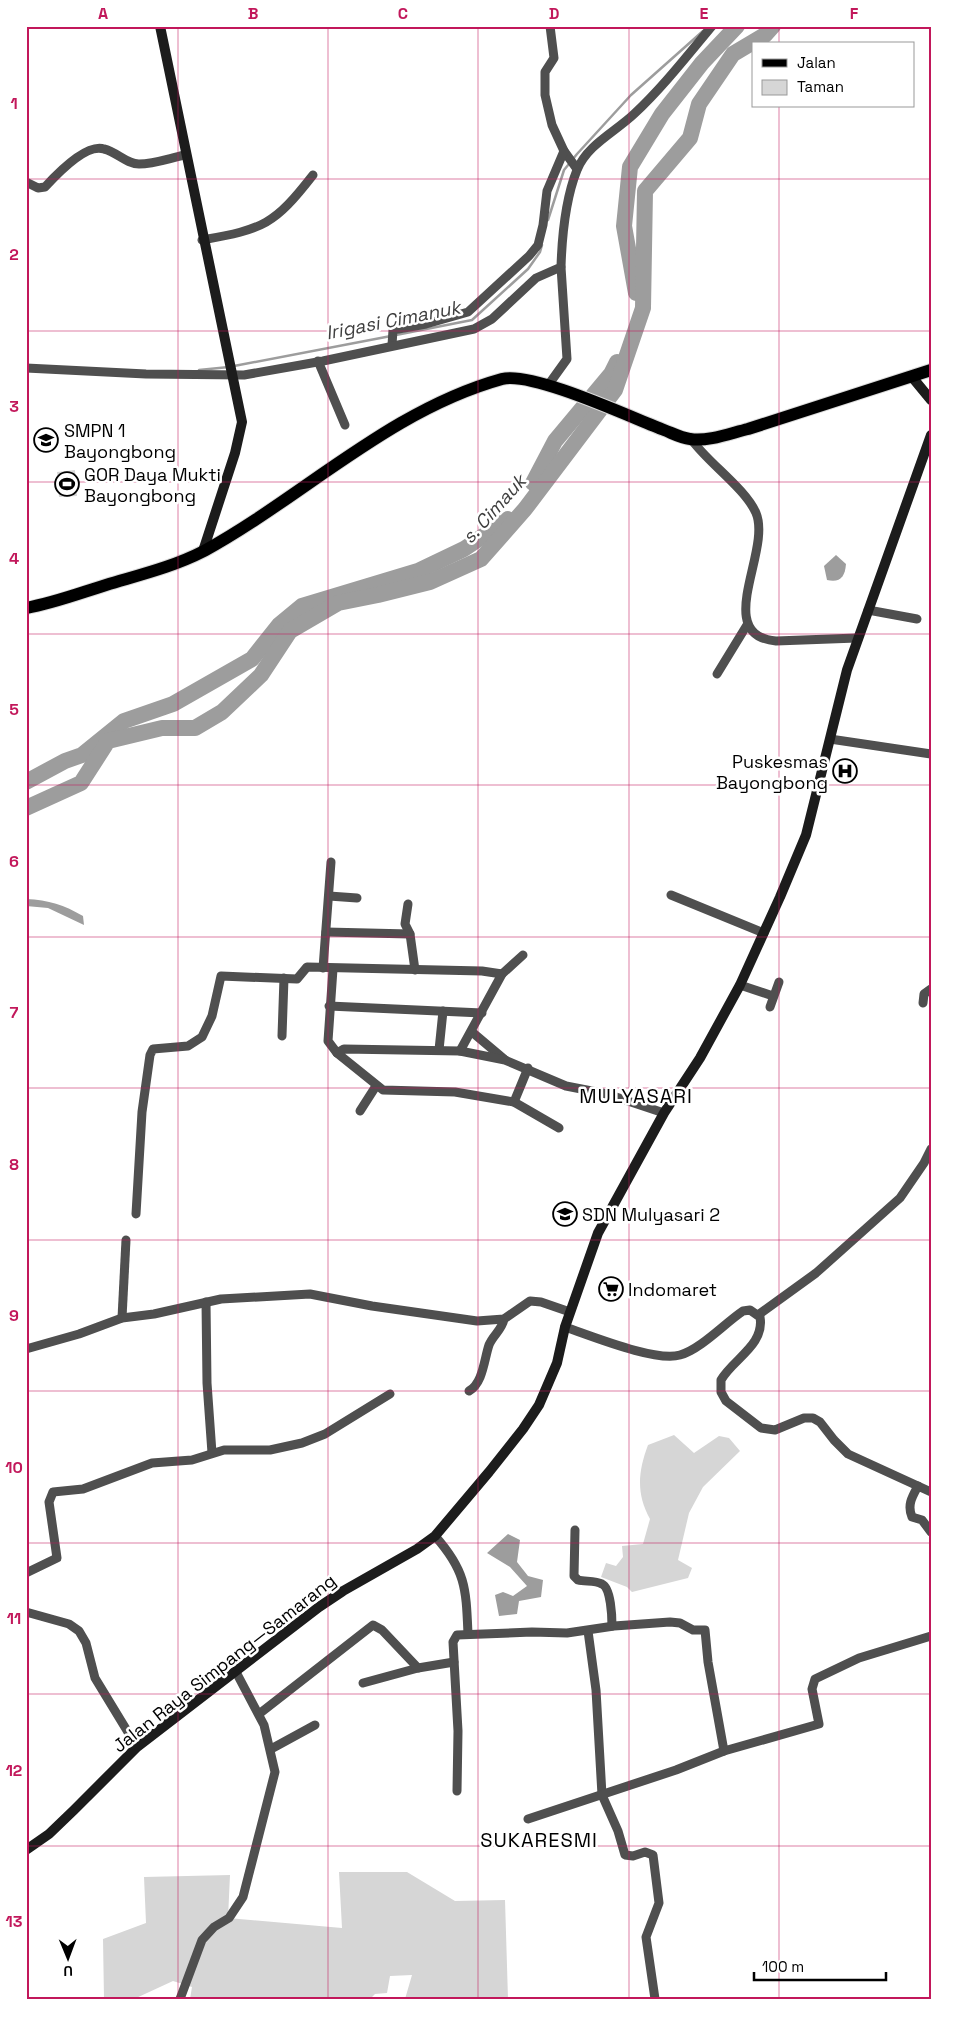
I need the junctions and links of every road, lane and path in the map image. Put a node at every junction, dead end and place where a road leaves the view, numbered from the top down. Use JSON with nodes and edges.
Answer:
{"nodes":[{"id":1,"x":160,"y":26,"type":"edge"},
{"id":2,"x":550,"y":26,"type":"edge"},
{"id":3,"x":712,"y":26,"type":"edge"},
{"id":4,"x":566,"y":153,"type":"junction"},
{"id":5,"x":185,"y":155,"type":"junction"},
{"id":6,"x":576,"y":168,"type":"junction"},
{"id":7,"x":313,"y":175,"type":"dead end"},
{"id":8,"x":26,"y":182,"type":"edge"},
{"id":9,"x":202,"y":240,"type":"junction"},
{"id":10,"x":561,"y":267,"type":"junction"},
{"id":11,"x":392,"y":344,"type":"junction"},
{"id":12,"x":318,"y":362,"type":"junction"},
{"id":13,"x":26,"y":368,"type":"edge"},
{"id":14,"x":931,"y":370,"type":"edge"},
{"id":15,"x":231,"y":373,"type":"junction"},
{"id":16,"x":912,"y":377,"type":"junction"},
{"id":17,"x":550,"y":384,"type":"junction"},
{"id":18,"x":931,"y":400,"type":"edge"},
{"id":19,"x":345,"y":425,"type":"dead end"},
{"id":20,"x":931,"y":435,"type":"edge"},
{"id":21,"x":690,"y":439,"type":"junction"},
{"id":22,"x":203,"y":551,"type":"junction"},
{"id":23,"x":26,"y":608,"type":"edge"},
{"id":24,"x":868,"y":610,"type":"junction"},
{"id":25,"x":917,"y":619,"type":"dead end"},
{"id":26,"x":747,"y":625,"type":"junction"},
{"id":27,"x":857,"y":638,"type":"junction"},
{"id":28,"x":717,"y":674,"type":"dead end"},
{"id":29,"x":830,"y":739,"type":"junction"},
{"id":30,"x":931,"y":754,"type":"edge"},
{"id":31,"x":331,"y":862,"type":"dead end"},
{"id":32,"x":671,"y":895,"type":"dead end"},
{"id":33,"x":329,"y":896,"type":"junction"},
{"id":34,"x":357,"y":898,"type":"dead end"},
{"id":35,"x":408,"y":904,"type":"dead end"},
{"id":36,"x":326,"y":932,"type":"junction"},
{"id":37,"x":764,"y":933,"type":"junction"},
{"id":38,"x":410,"y":934,"type":"junction"},
{"id":39,"x":523,"y":955,"type":"dead end"},
{"id":40,"x":323,"y":968,"type":"junction"},
{"id":41,"x":333,"y":969,"type":"junction"},
{"id":42,"x":416,"y":970,"type":"junction"},
{"id":43,"x":502,"y":974,"type":"junction"},
{"id":44,"x":284,"y":978,"type":"junction"},
{"id":45,"x":779,"y":982,"type":"dead end"},
{"id":46,"x":740,"y":985,"type":"junction"},
{"id":47,"x":931,"y":990,"type":"edge"},
{"id":48,"x":773,"y":996,"type":"junction"},
{"id":49,"x":923,"y":1003,"type":"dead end"},
{"id":50,"x":329,"y":1006,"type":"junction"},
{"id":51,"x":770,"y":1007,"type":"dead end"},
{"id":52,"x":443,"y":1011,"type":"junction"},
{"id":53,"x":482,"y":1013,"type":"junction"},
{"id":54,"x":472,"y":1032,"type":"junction"},
{"id":55,"x":282,"y":1036,"type":"dead end"},
{"id":56,"x":439,"y":1050,"type":"junction"},
{"id":57,"x":460,"y":1051,"type":"junction"},
{"id":58,"x":337,"y":1053,"type":"junction"},
{"id":59,"x":505,"y":1060,"type":"junction"},
{"id":60,"x":528,"y":1068,"type":"junction"},
{"id":61,"x":376,"y":1086,"type":"junction"},
{"id":62,"x":514,"y":1102,"type":"junction"},
{"id":63,"x":360,"y":1111,"type":"dead end"},
{"id":64,"x":664,"y":1113,"type":"junction"},
{"id":65,"x":559,"y":1128,"type":"dead end"},
{"id":66,"x":931,"y":1149,"type":"edge"},
{"id":67,"x":136,"y":1214,"type":"dead end"},
{"id":68,"x":126,"y":1240,"type":"dead end"},
{"id":69,"x":206,"y":1302,"type":"junction"},
{"id":70,"x":570,"y":1312,"type":"junction"},
{"id":71,"x":758,"y":1315,"type":"junction"},
{"id":72,"x":122,"y":1318,"type":"junction"},
{"id":73,"x":504,"y":1318,"type":"junction"},
{"id":74,"x":565,"y":1327,"type":"junction"},
{"id":75,"x":26,"y":1349,"type":"edge"},
{"id":76,"x":469,"y":1391,"type":"dead end"},
{"id":77,"x":390,"y":1394,"type":"dead end"},
{"id":78,"x":212,"y":1453,"type":"junction"},
{"id":79,"x":918,"y":1486,"type":"junction"},
{"id":80,"x":930,"y":1491,"type":"edge"},
{"id":81,"x":575,"y":1530,"type":"dead end"},
{"id":82,"x":931,"y":1532,"type":"edge"},
{"id":83,"x":435,"y":1536,"type":"junction"},
{"id":84,"x":26,"y":1573,"type":"edge"},
{"id":85,"x":26,"y":1612,"type":"edge"},
{"id":86,"x":612,"y":1626,"type":"junction"},
{"id":87,"x":588,"y":1631,"type":"junction"},
{"id":88,"x":468,"y":1634,"type":"junction"},
{"id":89,"x":931,"y":1636,"type":"edge"},
{"id":90,"x":454,"y":1662,"type":"junction"},
{"id":91,"x":418,"y":1668,"type":"junction"},
{"id":92,"x":236,"y":1672,"type":"junction"},
{"id":93,"x":363,"y":1684,"type":"dead end"},
{"id":94,"x":259,"y":1714,"type":"junction"},
{"id":95,"x":315,"y":1725,"type":"dead end"},
{"id":96,"x":137,"y":1747,"type":"junction"},
{"id":97,"x":271,"y":1749,"type":"junction"},
{"id":98,"x":724,"y":1751,"type":"junction"},
{"id":99,"x":457,"y":1791,"type":"dead end"},
{"id":100,"x":602,"y":1795,"type":"junction"},
{"id":101,"x":528,"y":1819,"type":"dead end"},
{"id":102,"x":26,"y":1850,"type":"edge"},
{"id":103,"x":180,"y":1999,"type":"edge"},
{"id":104,"x":655,"y":1999,"type":"edge"}],
"edges":[{"from":1,"to":5,"type":"main road"},
{"from":2,"to":4,"type":"street"},
{"from":3,"to":6,"type":"street"},
{"from":4,"to":6,"type":"street"},
{"from":4,"to":11,"type":"street"},
{"from":5,"to":8,"type":"street"},
{"from":5,"to":9,"type":"main road"},
{"from":6,"to":10,"type":"street"},
{"from":7,"to":9,"type":"street"},
{"from":9,"to":15,"type":"main road"},
{"from":10,"to":11,"type":"street"},
{"from":10,"to":17,"type":"street"},
{"from":11,"to":12,"type":"street"},
{"from":12,"to":15,"type":"street"},
{"from":12,"to":19,"type":"street"},
{"from":13,"to":15,"type":"street"},
{"from":14,"to":16,"type":"main road"},
{"from":15,"to":22,"type":"main road"},
{"from":16,"to":18,"type":"main road"},
{"from":16,"to":21,"type":"main road"},
{"from":17,"to":21,"type":"main road"},
{"from":17,"to":22,"type":"main road"},
{"from":20,"to":24,"type":"main road","name":"Jalan Raya Simpang—Samarang"},
{"from":21,"to":26,"type":"street"},
{"from":22,"to":23,"type":"main road"},
{"from":24,"to":25,"type":"street"},
{"from":24,"to":27,"type":"main road","name":"Jalan Raya Simpang—Samarang"},
{"from":26,"to":27,"type":"street"},
{"from":26,"to":28,"type":"street"},
{"from":27,"to":29,"type":"main road","name":"Jalan Raya Simpang—Samarang"},
{"from":29,"to":30,"type":"street"},
{"from":29,"to":37,"type":"main road","name":"Jalan Raya Simpang—Samarang"},
{"from":31,"to":33,"type":"street"},
{"from":32,"to":37,"type":"street"},
{"from":33,"to":34,"type":"street"},
{"from":33,"to":36,"type":"street"},
{"from":35,"to":38,"type":"street"},
{"from":36,"to":38,"type":"street"},
{"from":36,"to":40,"type":"street"},
{"from":37,"to":46,"type":"main road","name":"Jalan Raya Simpang—Samarang"},
{"from":38,"to":42,"type":"street"},
{"from":39,"to":43,"type":"street"},
{"from":40,"to":41,"type":"street"},
{"from":40,"to":44,"type":"street"},
{"from":41,"to":42,"type":"street"},
{"from":41,"to":50,"type":"street"},
{"from":42,"to":43,"type":"street"},
{"from":43,"to":53,"type":"street"},
{"from":44,"to":55,"type":"street"},
{"from":44,"to":67,"type":"street"},
{"from":45,"to":48,"type":"street"},
{"from":46,"to":48,"type":"street"},
{"from":46,"to":64,"type":"main road","name":"Jalan Raya Simpang—Samarang"},
{"from":47,"to":49,"type":"street"},
{"from":48,"to":51,"type":"street"},
{"from":50,"to":52,"type":"street"},
{"from":50,"to":58,"type":"street"},
{"from":52,"to":53,"type":"street"},
{"from":52,"to":56,"type":"street"},
{"from":53,"to":54,"type":"street"},
{"from":54,"to":57,"type":"street"},
{"from":54,"to":59,"type":"street"},
{"from":56,"to":57,"type":"street"},
{"from":56,"to":58,"type":"street"},
{"from":57,"to":59,"type":"street"},
{"from":58,"to":61,"type":"street"},
{"from":59,"to":60,"type":"street"},
{"from":60,"to":62,"type":"street"},
{"from":60,"to":64,"type":"street"},
{"from":61,"to":62,"type":"street"},
{"from":61,"to":63,"type":"street"},
{"from":62,"to":65,"type":"street"},
{"from":64,"to":70,"type":"main road","name":"Jalan Raya Simpang—Samarang"},
{"from":66,"to":71,"type":"street"},
{"from":68,"to":72,"type":"street"},
{"from":69,"to":72,"type":"street"},
{"from":69,"to":73,"type":"street"},
{"from":69,"to":78,"type":"street"},
{"from":70,"to":73,"type":"street"},
{"from":70,"to":74,"type":"main road","name":"Jalan Raya Simpang—Samarang"},
{"from":71,"to":74,"type":"street"},
{"from":71,"to":79,"type":"street"},
{"from":72,"to":75,"type":"street"},
{"from":73,"to":76,"type":"street"},
{"from":74,"to":83,"type":"main road","name":"Jalan Raya Simpang—Samarang"},
{"from":77,"to":78,"type":"street"},
{"from":78,"to":84,"type":"street"},
{"from":79,"to":80,"type":"street"},
{"from":79,"to":82,"type":"street"},
{"from":81,"to":86,"type":"street"},
{"from":83,"to":88,"type":"street"},
{"from":83,"to":92,"type":"main road","name":"Jalan Raya Simpang—Samarang"},
{"from":85,"to":96,"type":"street"},
{"from":86,"to":87,"type":"street"},
{"from":86,"to":98,"type":"street"},
{"from":87,"to":88,"type":"street"},
{"from":87,"to":100,"type":"street"},
{"from":88,"to":90,"type":"street"},
{"from":89,"to":98,"type":"street"},
{"from":90,"to":91,"type":"street"},
{"from":90,"to":99,"type":"street"},
{"from":91,"to":93,"type":"street"},
{"from":91,"to":94,"type":"street"},
{"from":92,"to":94,"type":"street"},
{"from":92,"to":96,"type":"main road","name":"Jalan Raya Simpang—Samarang"},
{"from":94,"to":97,"type":"street"},
{"from":95,"to":97,"type":"street"},
{"from":96,"to":102,"type":"main road","name":"Jalan Raya Simpang—Samarang"},
{"from":97,"to":103,"type":"street"},
{"from":98,"to":100,"type":"street"},
{"from":100,"to":101,"type":"street"},
{"from":100,"to":104,"type":"street"}]}
